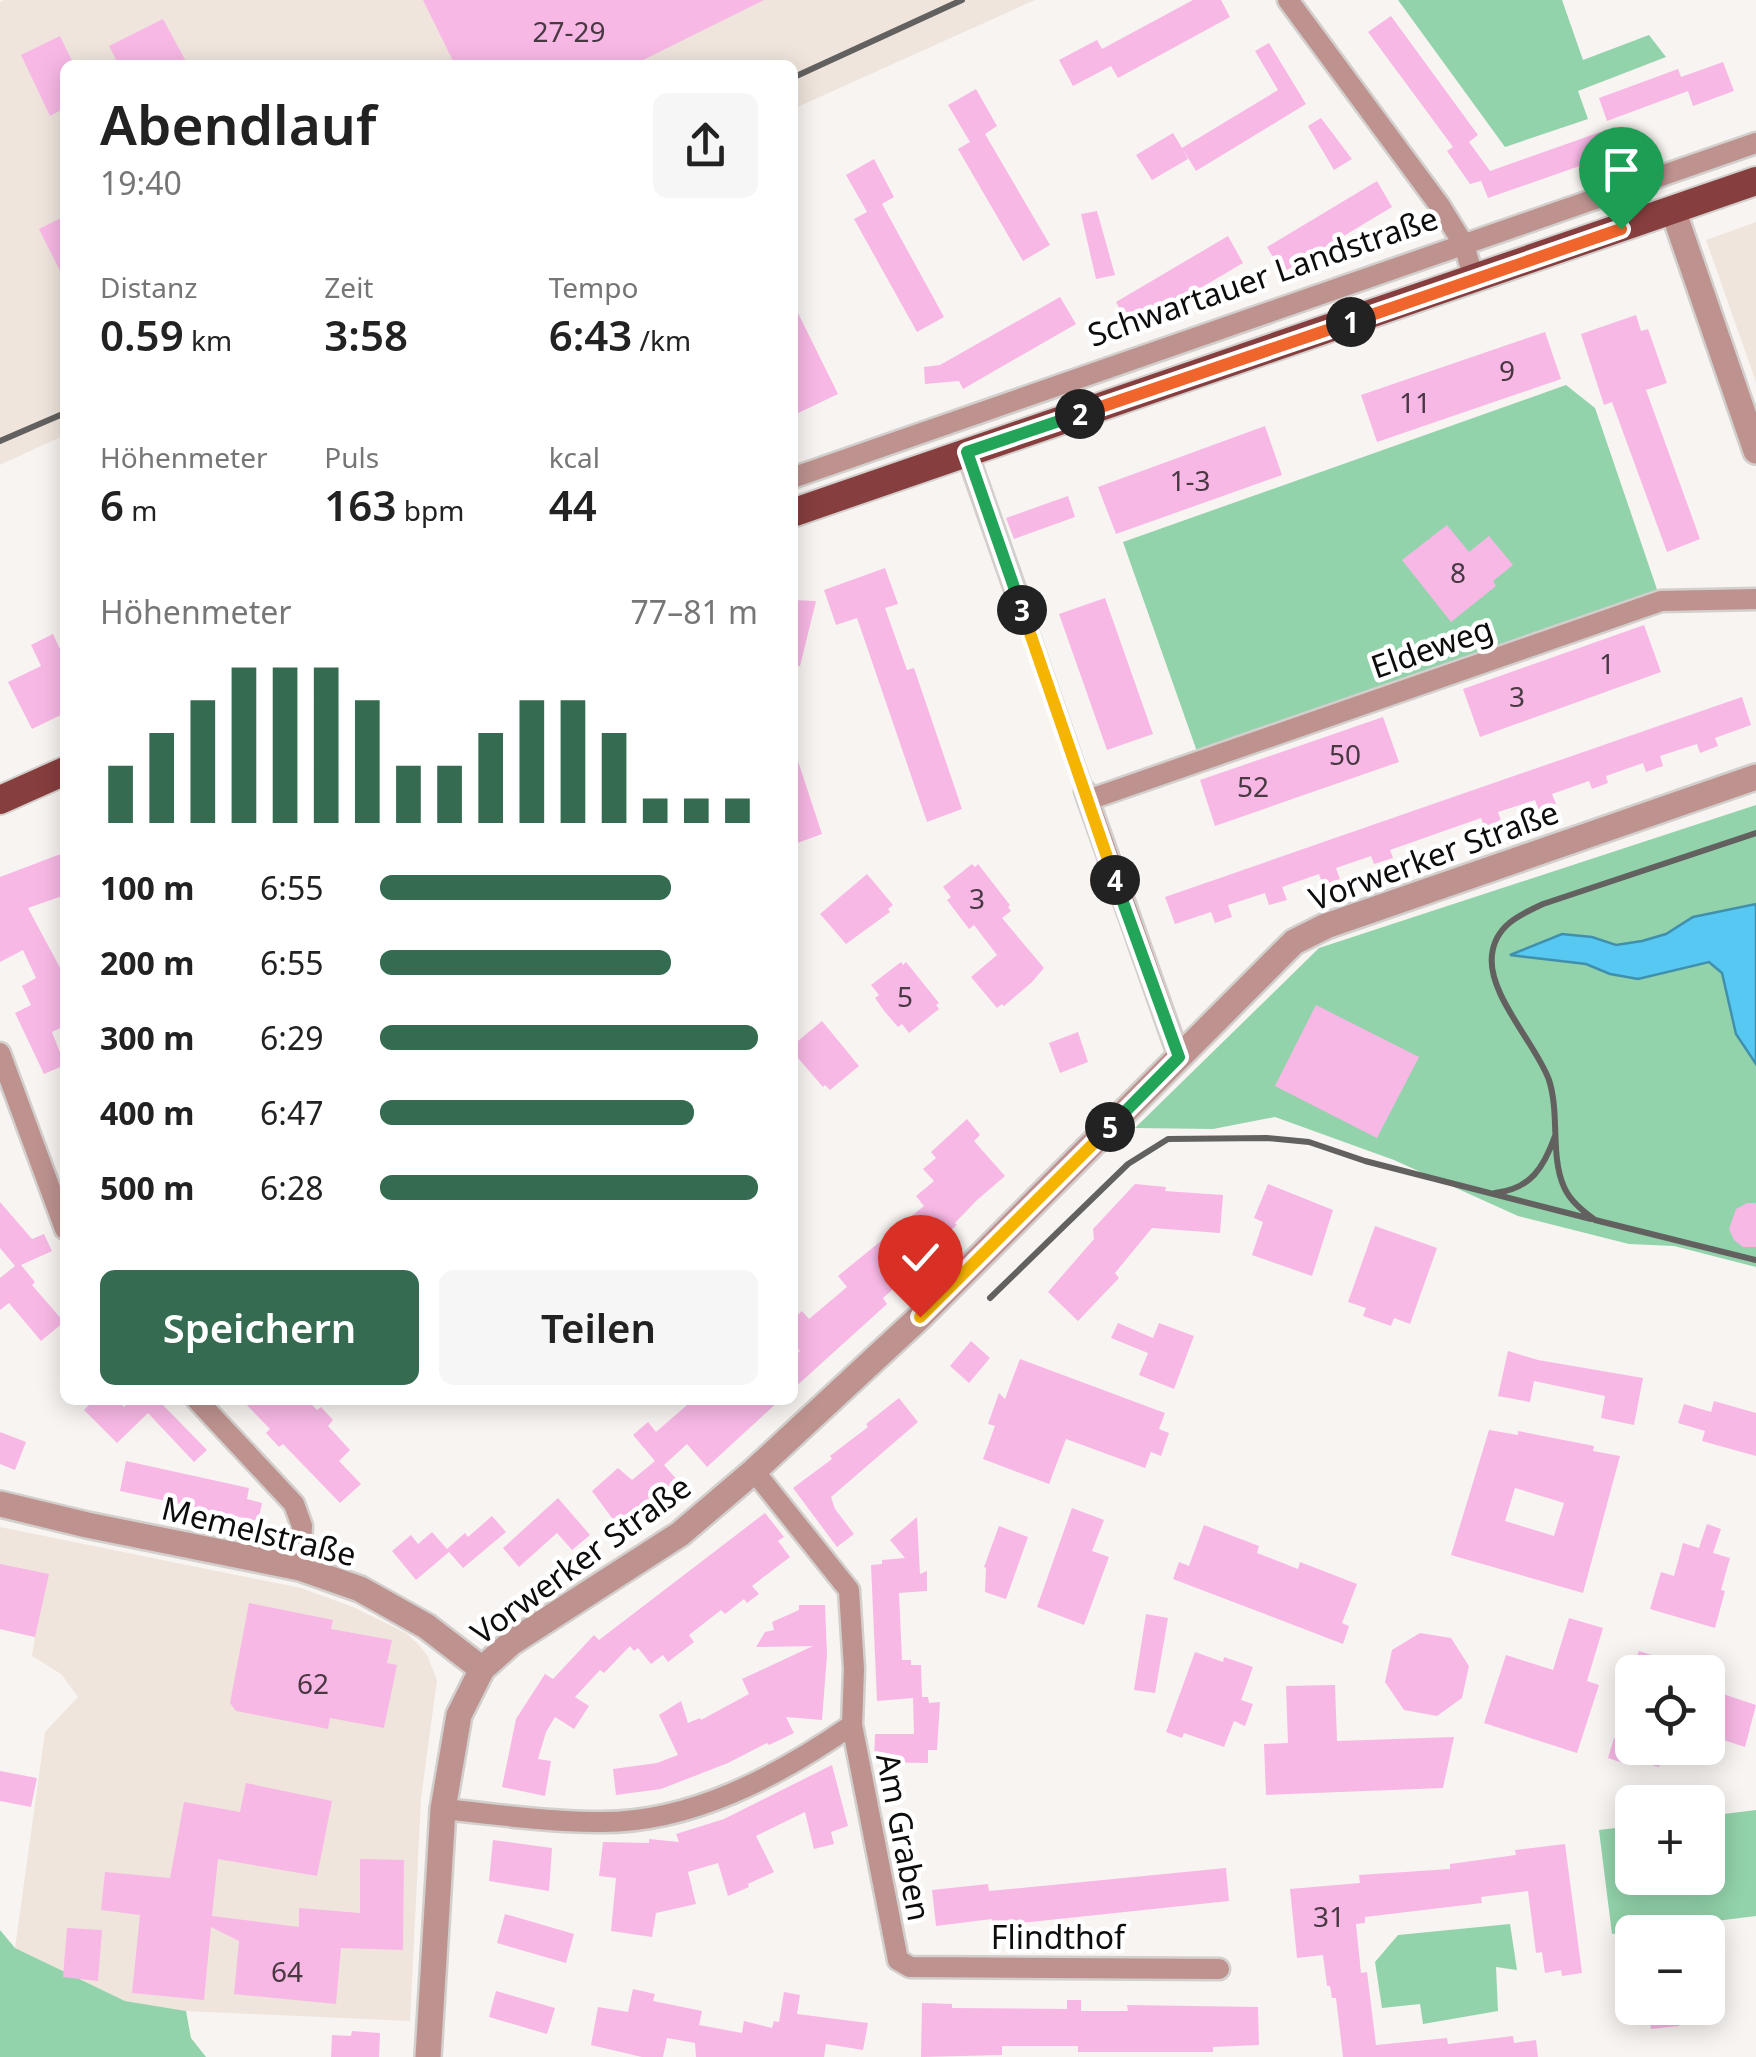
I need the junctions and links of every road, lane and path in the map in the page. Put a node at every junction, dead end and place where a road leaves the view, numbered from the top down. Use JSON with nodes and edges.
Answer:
{"nodes":[{"id":1,"x":1288,"y":0,"type":"edge"},
{"id":2,"x":1756,"y":142,"type":"edge"},
{"id":3,"x":1756,"y":181,"type":"edge"},
{"id":4,"x":1673,"y":210,"type":"junction"},
{"id":5,"x":1464,"y":244,"type":"junction"},
{"id":6,"x":1474,"y":279,"type":"junction"},
{"id":7,"x":1756,"y":451,"type":"edge"},
{"id":8,"x":967,"y":452,"type":"junction"},
{"id":9,"x":798,"y":476,"type":"edge"},
{"id":10,"x":798,"y":512,"type":"edge"},
{"id":11,"x":1756,"y":600,"type":"edge"},
{"id":12,"x":1023,"y":612,"type":"joint"},
{"id":13,"x":60,"y":773,"type":"edge"},
{"id":14,"x":1756,"y":777,"type":"edge"},
{"id":15,"x":1087,"y":796,"type":"junction"},
{"id":16,"x":0,"y":800,"type":"edge"},
{"id":17,"x":0,"y":1054,"type":"edge"},
{"id":18,"x":1179,"y":1057,"type":"junction"},
{"id":19,"x":60,"y":1162,"type":"edge"},
{"id":20,"x":43,"y":1168,"type":"junction"},
{"id":21,"x":60,"y":1215,"type":"edge"},
{"id":22,"x":202,"y":1405,"type":"edge"},
{"id":23,"x":754,"y":1471,"type":"junction"},
{"id":24,"x":0,"y":1504,"type":"edge"},
{"id":25,"x":300,"y":1568,"type":"junction"},
{"id":26,"x":482,"y":1669,"type":"junction"},
{"id":27,"x":852,"y":1724,"type":"junction"},
{"id":28,"x":443,"y":1810,"type":"junction"},
{"id":29,"x":898,"y":1960,"type":"joint"},
{"id":30,"x":1219,"y":1969,"type":"dead end"},
{"id":31,"x":428,"y":2057,"type":"edge"}],
"edges":[{"from":1,"to":5,"type":"street"},
{"from":2,"to":5,"type":"street","name":"Schwartauer Landstraße"},
{"from":3,"to":4,"type":"main road"},
{"from":4,"to":6,"type":"main road"},
{"from":4,"to":7,"type":"street"},
{"from":5,"to":6,"type":"street"},
{"from":5,"to":9,"type":"street","name":"Schwartauer Landstraße"},
{"from":6,"to":8,"type":"main road"},
{"from":8,"to":10,"type":"main road"},
{"from":8,"to":12,"type":"street"},
{"from":11,"to":15,"type":"street","name":"Eldeweg"},
{"from":12,"to":15,"type":"street"},
{"from":13,"to":16,"type":"main road"},
{"from":14,"to":18,"type":"street","name":"Vorwerker Straße"},
{"from":15,"to":18,"type":"street"},
{"from":17,"to":20,"type":"street"},
{"from":18,"to":23,"type":"street","name":"Vorwerker Straße"},
{"from":19,"to":20,"type":"street"},
{"from":20,"to":21,"type":"street"},
{"from":22,"to":25,"type":"street"},
{"from":23,"to":26,"type":"street","name":"Vorwerker Straße"},
{"from":23,"to":27,"type":"street","name":"Am Graben"},
{"from":24,"to":25,"type":"street","name":"Memelstraße"},
{"from":25,"to":26,"type":"street","name":"Memelstraße"},
{"from":26,"to":28,"type":"street","name":"Vorwerker Straße"},
{"from":27,"to":28,"type":"street"},
{"from":27,"to":29,"type":"street","name":"Am Graben"},
{"from":28,"to":31,"type":"street","name":"Vorwerker Straße"},
{"from":29,"to":30,"type":"street","name":"Flindthof"}]}
